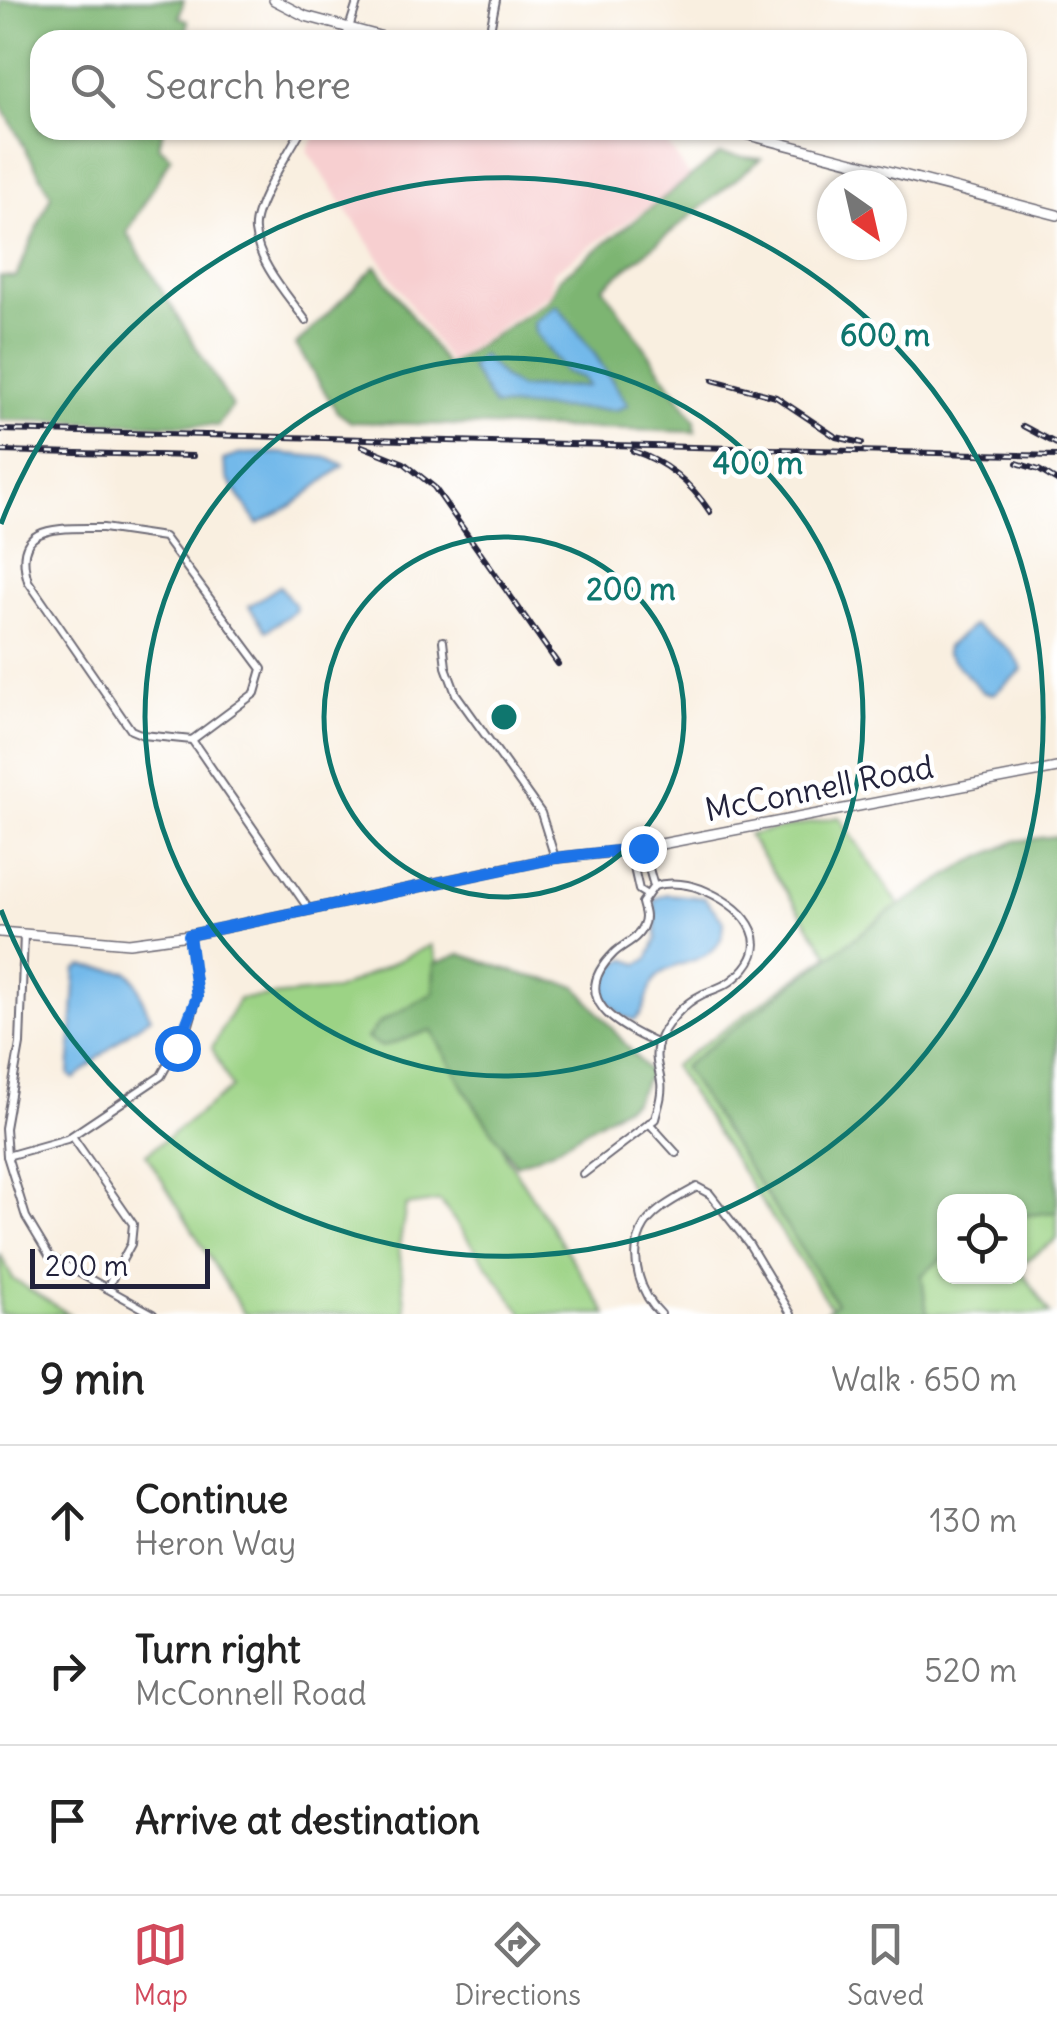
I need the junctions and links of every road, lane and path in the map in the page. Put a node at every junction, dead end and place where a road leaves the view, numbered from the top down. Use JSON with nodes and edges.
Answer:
{"nodes":[{"id":1,"x":274,"y":0,"type":"edge"},
{"id":2,"x":358,"y":0,"type":"edge"},
{"id":3,"x":496,"y":0,"type":"edge"},
{"id":4,"x":350,"y":28,"type":"junction"},
{"id":5,"x":357,"y":30,"type":"edge"},
{"id":6,"x":490,"y":30,"type":"edge"},
{"id":7,"x":296,"y":140,"type":"edge"},
{"id":8,"x":768,"y":140,"type":"edge"},
{"id":9,"x":1057,"y":216,"type":"edge"},
{"id":10,"x":306,"y":322,"type":"dead end"},
{"id":11,"x":444,"y":641,"type":"dead end"},
{"id":12,"x":192,"y":740,"type":"junction"},
{"id":13,"x":1057,"y":768,"type":"edge"},
{"id":14,"x":643,"y":848,"type":"junction"},
{"id":15,"x":630,"y":850,"type":"junction"},
{"id":16,"x":556,"y":858,"type":"junction"},
{"id":17,"x":654,"y":886,"type":"junction"},
{"id":18,"x":647,"y":895,"type":"junction"},
{"id":19,"x":308,"y":908,"type":"junction"},
{"id":20,"x":0,"y":932,"type":"edge"},
{"id":21,"x":24,"y":934,"type":"junction"},
{"id":22,"x":189,"y":935,"type":"junction"},
{"id":23,"x":658,"y":1044,"type":"junction"},
{"id":24,"x":649,"y":1123,"type":"junction"},
{"id":25,"x":72,"y":1136,"type":"junction"},
{"id":26,"x":676,"y":1153,"type":"dead end"},
{"id":27,"x":7,"y":1156,"type":"junction"},
{"id":28,"x":583,"y":1174,"type":"dead end"},
{"id":29,"x":107,"y":1288,"type":"junction"},
{"id":30,"x":153,"y":1314,"type":"edge"},
{"id":31,"x":662,"y":1314,"type":"edge"},
{"id":32,"x":792,"y":1314,"type":"edge"}],
"edges":[{"from":1,"to":4,"type":"street"},
{"from":2,"to":4,"type":"street"},
{"from":3,"to":6,"type":"street"},
{"from":4,"to":5,"type":"street"},
{"from":7,"to":10,"type":"street"},
{"from":8,"to":9,"type":"street"},
{"from":11,"to":16,"type":"street"},
{"from":12,"to":12,"type":"street"},
{"from":12,"to":19,"type":"street"},
{"from":13,"to":14,"type":"street","name":"McConnell Road"},
{"from":14,"to":15,"type":"street","name":"McConnell Road"},
{"from":14,"to":17,"type":"street"},
{"from":15,"to":16,"type":"street","name":"McConnell Road"},
{"from":15,"to":18,"type":"street"},
{"from":16,"to":19,"type":"street","name":"McConnell Road"},
{"from":17,"to":18,"type":"street"},
{"from":17,"to":23,"type":"street"},
{"from":18,"to":23,"type":"street"},
{"from":19,"to":22,"type":"street","name":"McConnell Road"},
{"from":20,"to":21,"type":"street","name":"McConnell Road"},
{"from":21,"to":22,"type":"street","name":"McConnell Road"},
{"from":21,"to":27,"type":"street"},
{"from":22,"to":25,"type":"street"},
{"from":23,"to":24,"type":"street"},
{"from":24,"to":26,"type":"street"},
{"from":24,"to":28,"type":"street"},
{"from":25,"to":27,"type":"street"},
{"from":25,"to":29,"type":"street"},
{"from":27,"to":29,"type":"street"},
{"from":29,"to":30,"type":"street"},
{"from":31,"to":32,"type":"street"}]}
